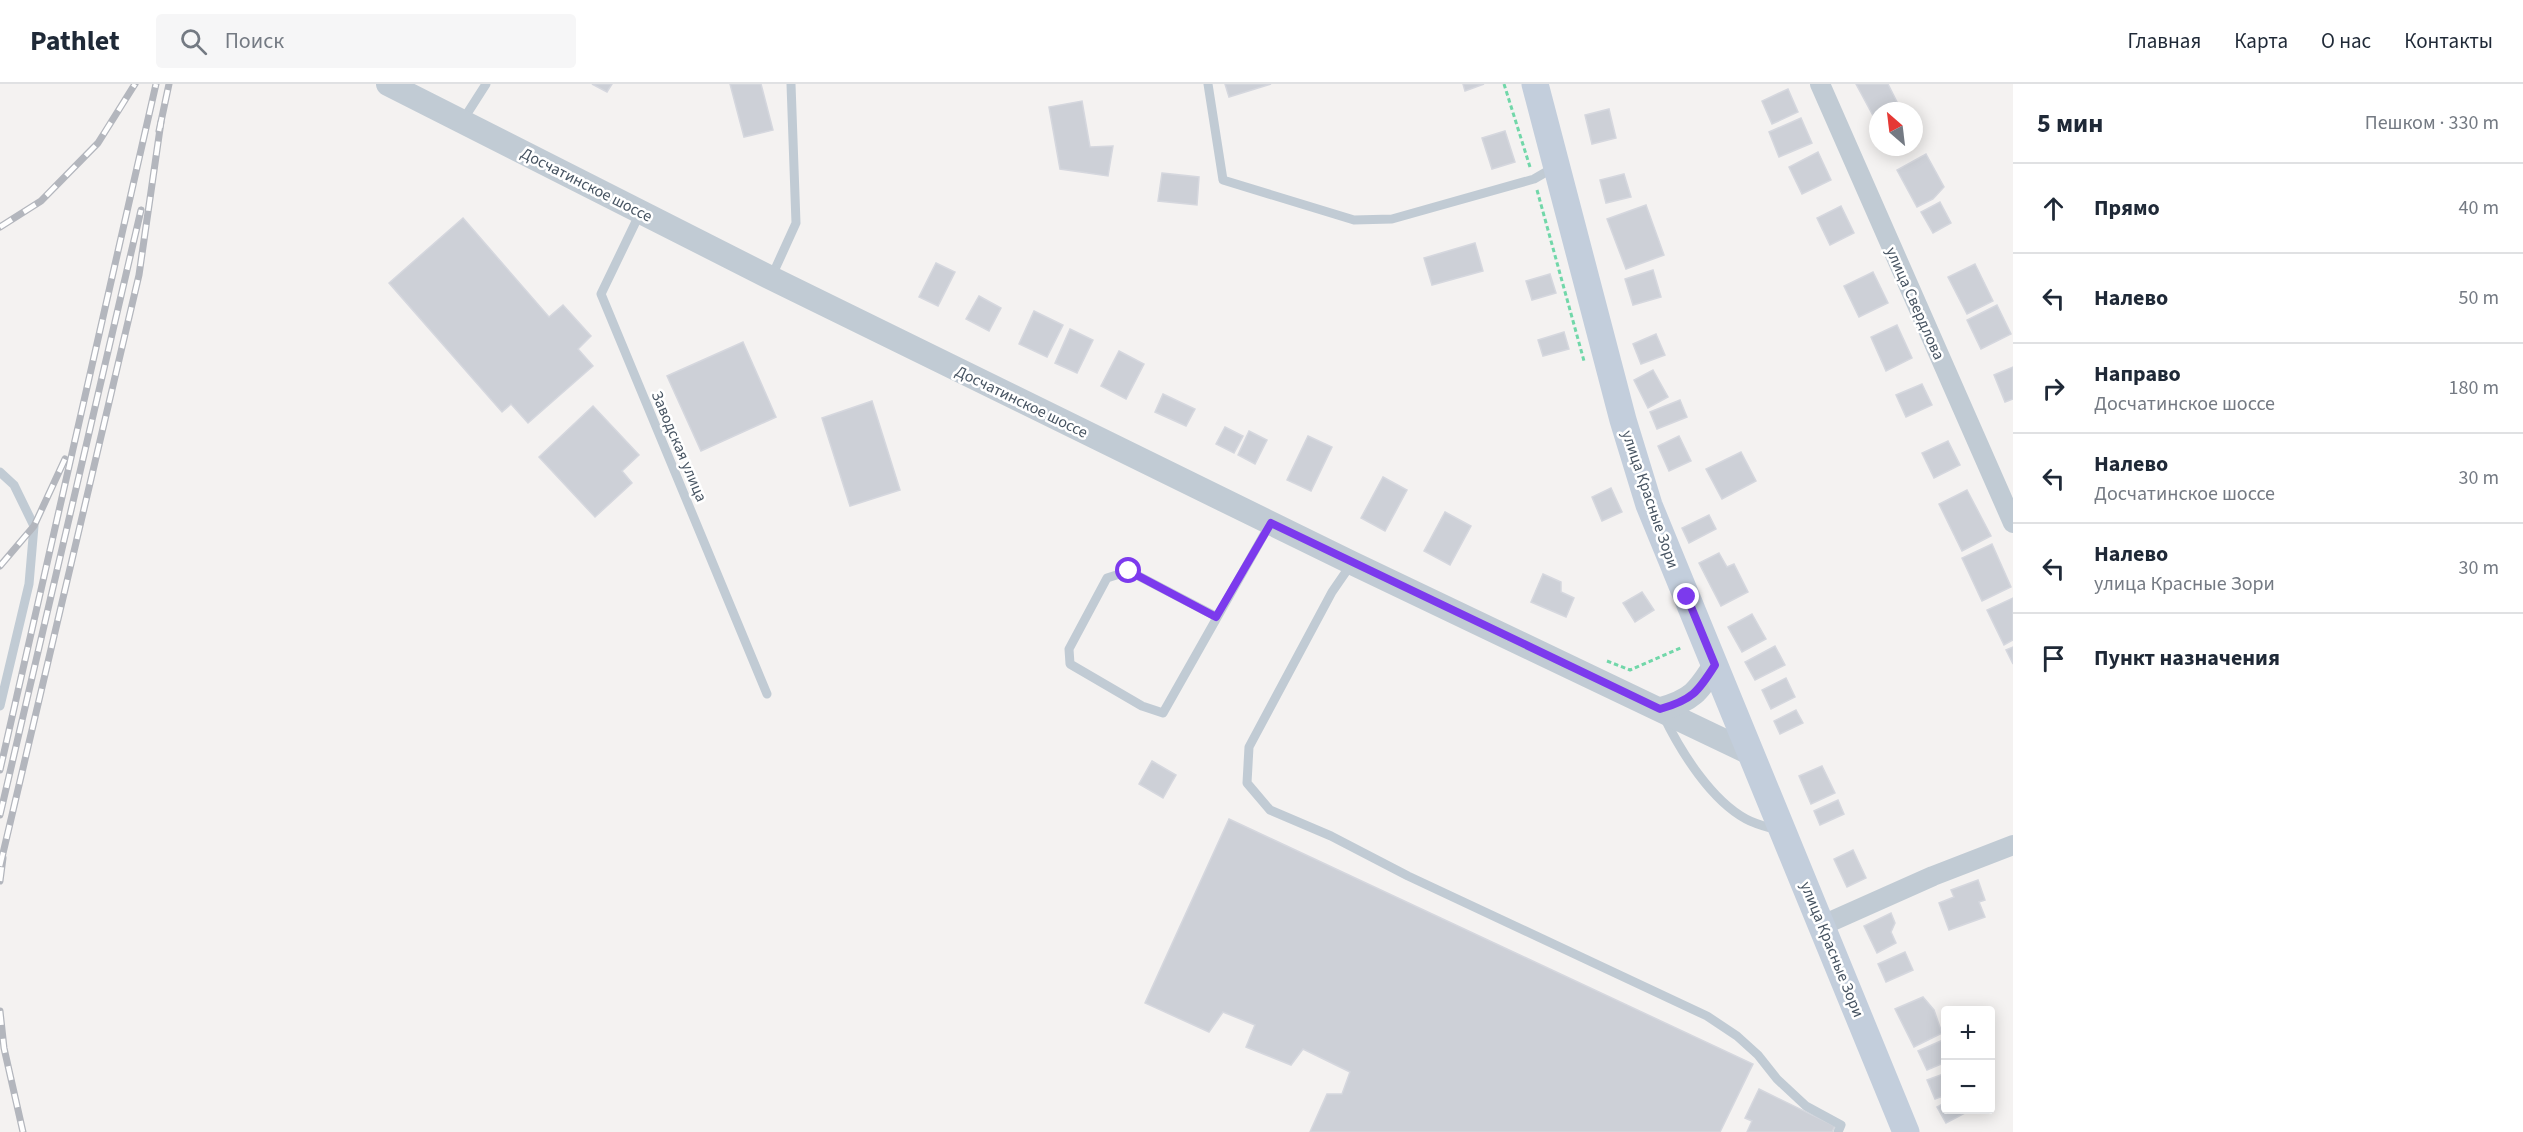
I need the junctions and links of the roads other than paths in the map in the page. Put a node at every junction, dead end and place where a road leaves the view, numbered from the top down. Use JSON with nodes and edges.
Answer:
{"nodes":[{"id":1,"x":388,"y":84,"type":"edge"},
{"id":2,"x":486,"y":84,"type":"edge"},
{"id":3,"x":791,"y":84,"type":"edge"},
{"id":4,"x":1208,"y":84,"type":"edge"},
{"id":5,"x":1535,"y":84,"type":"edge"},
{"id":6,"x":1820,"y":84,"type":"edge"},
{"id":7,"x":463,"y":120,"type":"junction"},
{"id":8,"x":1558,"y":166,"type":"junction"},
{"id":9,"x":641,"y":211,"type":"junction"},
{"id":10,"x":771,"y":278,"type":"junction"},
{"id":11,"x":0,"y":472,"type":"edge"},
{"id":12,"x":1271,"y":523,"type":"junction"},
{"id":13,"x":2013,"y":523,"type":"edge"},
{"id":14,"x":1352,"y":563,"type":"junction"},
{"id":15,"x":1216,"y":617,"type":"junction"},
{"id":16,"x":1715,"y":665,"type":"junction"},
{"id":17,"x":767,"y":694,"type":"dead end"},
{"id":18,"x":0,"y":706,"type":"edge"},
{"id":19,"x":1660,"y":709,"type":"junction"},
{"id":20,"x":1752,"y":754,"type":"junction"},
{"id":21,"x":1785,"y":832,"type":"junction"},
{"id":22,"x":2013,"y":845,"type":"edge"},
{"id":23,"x":1823,"y":925,"type":"junction"},
{"id":24,"x":1838,"y":1132,"type":"edge"},
{"id":25,"x":1906,"y":1132,"type":"edge"}],
"edges":[{"from":1,"to":7,"type":"street","name":"Досчатинское шоссе"},
{"from":2,"to":7,"type":"lane"},
{"from":3,"to":10,"type":"lane"},
{"from":4,"to":8,"type":"lane"},
{"from":5,"to":8,"type":"main road","name":"улица Красные Зори"},
{"from":6,"to":13,"type":"street","name":"улица Свердлова"},
{"from":7,"to":9,"type":"street","name":"Досчатинское шоссе"},
{"from":8,"to":16,"type":"main road","name":"улица Красные Зори"},
{"from":9,"to":10,"type":"street","name":"Досчатинское шоссе"},
{"from":9,"to":17,"type":"lane","name":"Заводская улица"},
{"from":10,"to":12,"type":"street","name":"Досчатинское шоссе"},
{"from":11,"to":18,"type":"lane"},
{"from":12,"to":14,"type":"street","name":"Досчатинское шоссе"},
{"from":12,"to":15,"type":"lane"},
{"from":14,"to":19,"type":"street","name":"Досчатинское шоссе"},
{"from":14,"to":24,"type":"lane"},
{"from":15,"to":15,"type":"lane"},
{"from":16,"to":19,"type":"street"},
{"from":16,"to":20,"type":"main road","name":"улица Красные Зори"},
{"from":19,"to":20,"type":"street","name":"Досчатинское шоссе"},
{"from":19,"to":21,"type":"lane"},
{"from":20,"to":21,"type":"main road","name":"улица Красные Зори"},
{"from":21,"to":23,"type":"main road","name":"улица Красные Зори"},
{"from":22,"to":23,"type":"street"},
{"from":23,"to":25,"type":"main road","name":"улица Красные Зори"}]}
